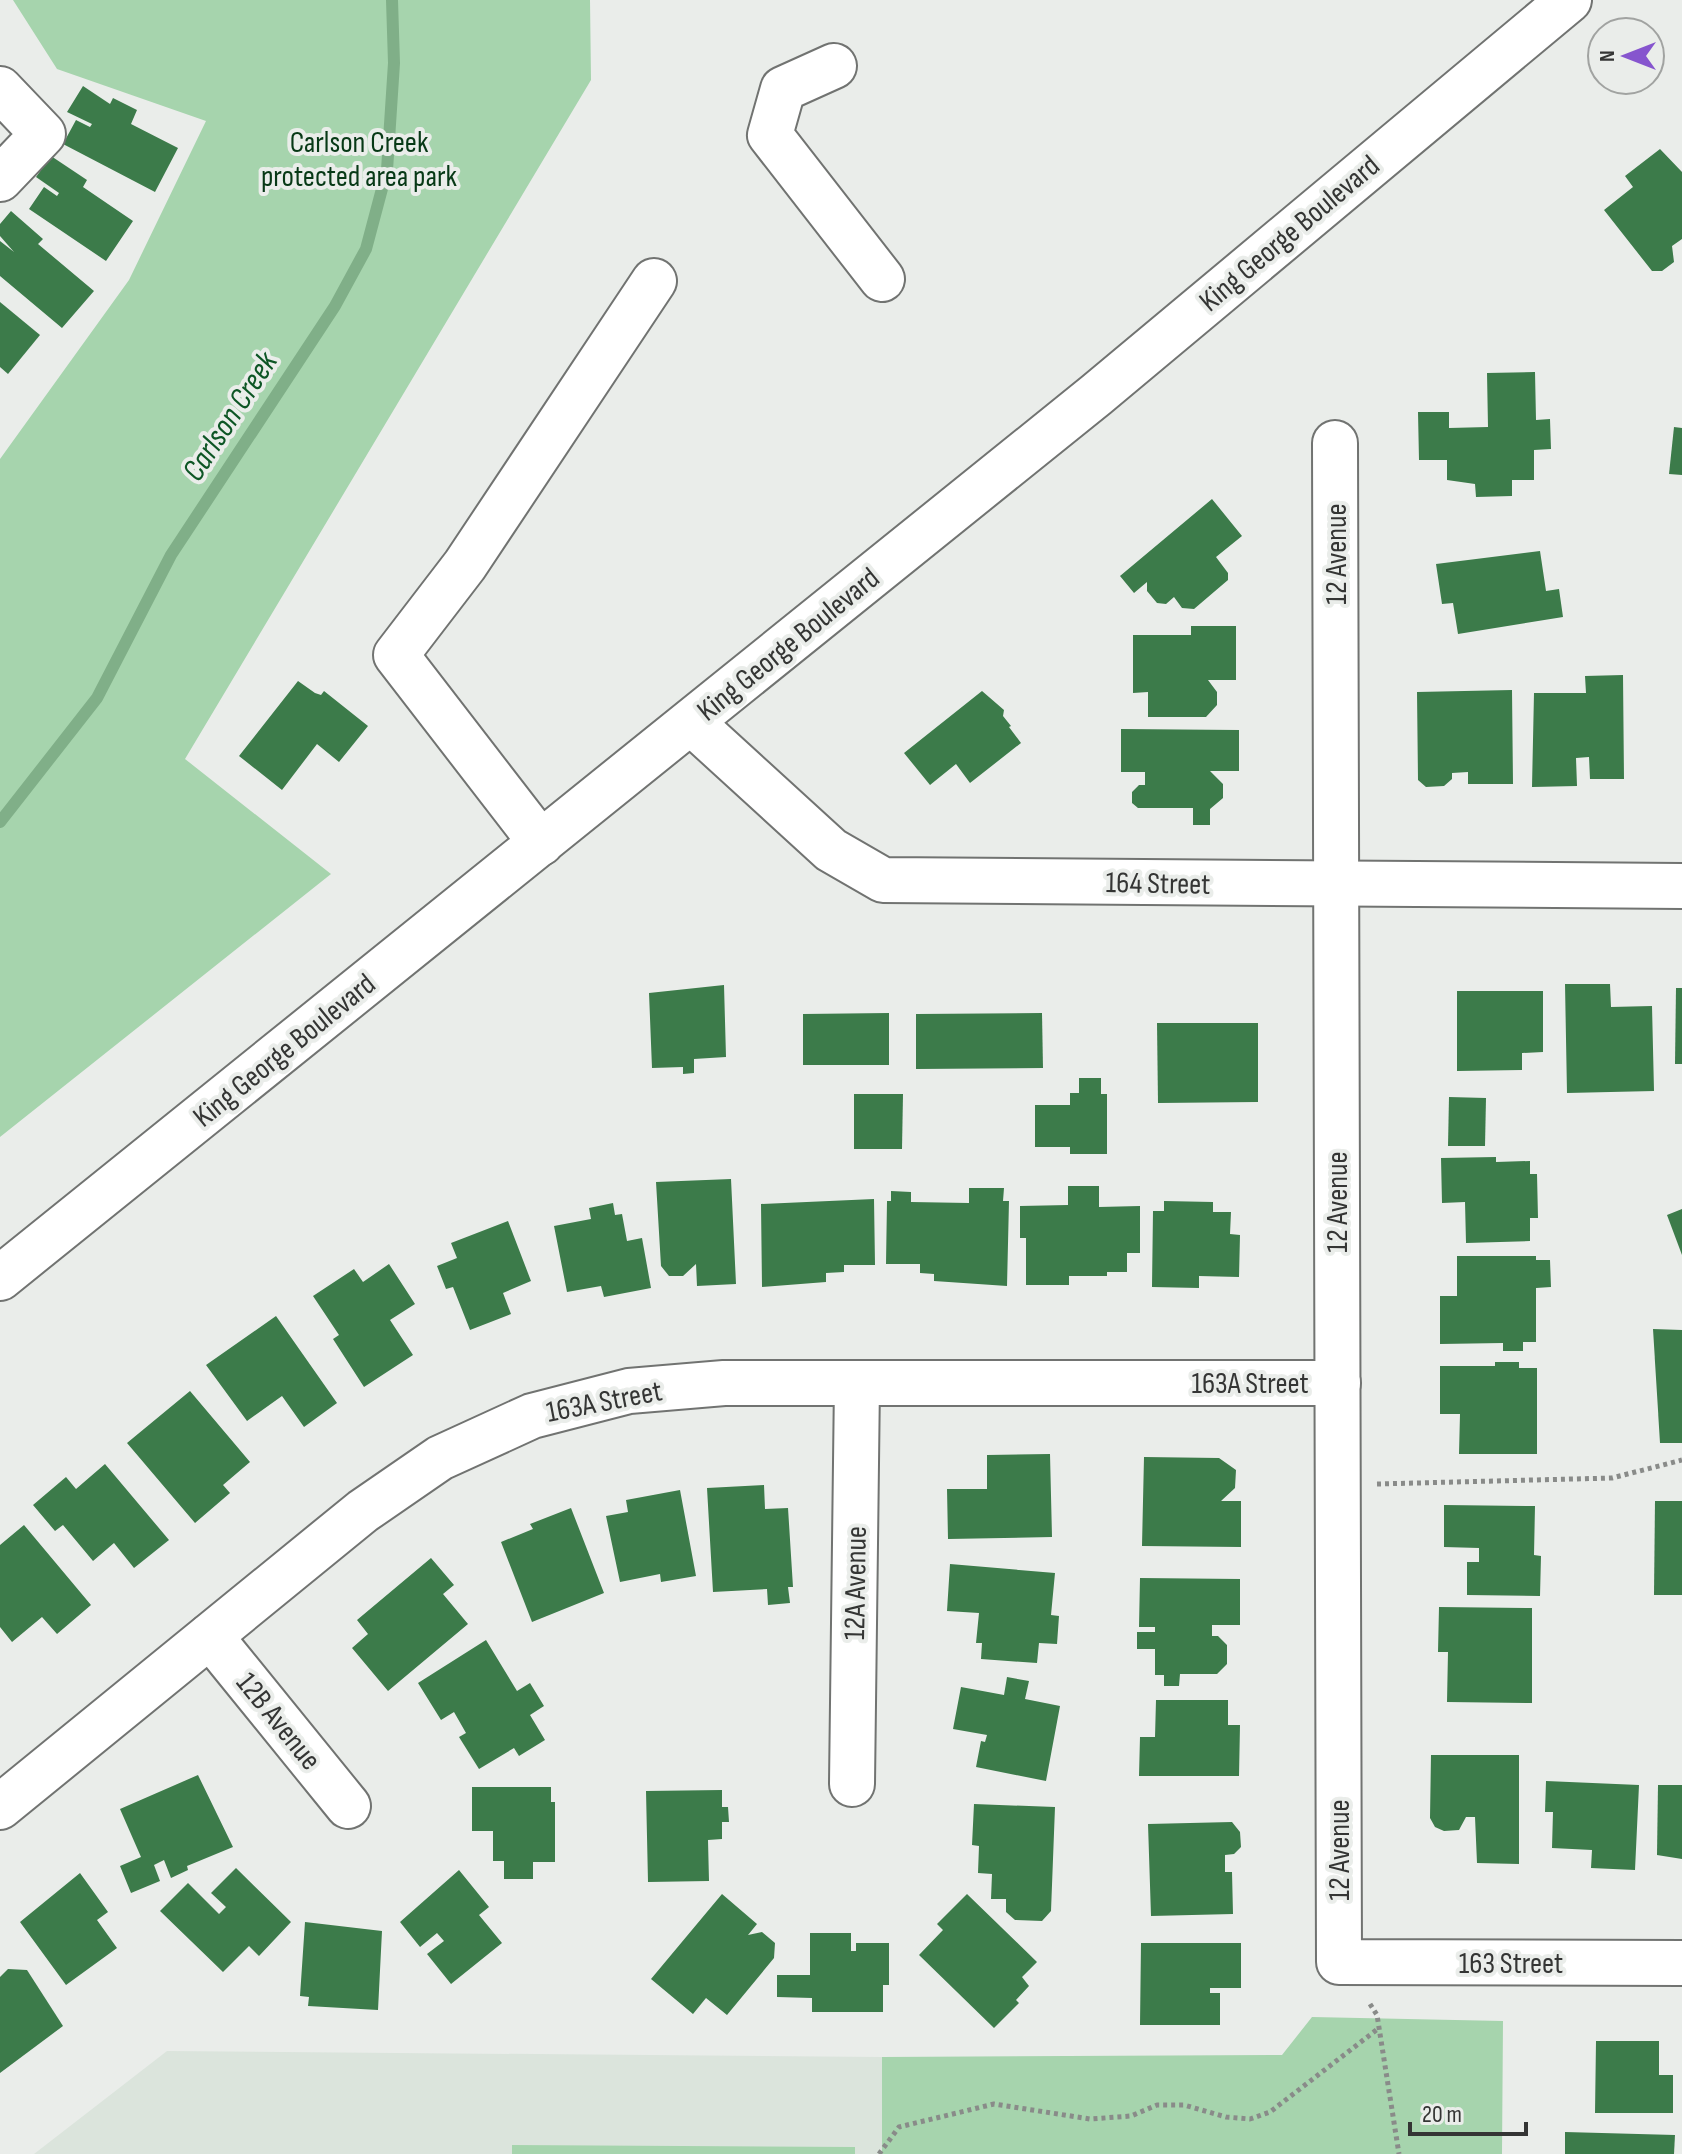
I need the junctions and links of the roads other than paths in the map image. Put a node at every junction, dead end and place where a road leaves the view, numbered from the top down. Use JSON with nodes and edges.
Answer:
{"nodes":[{"id":1,"x":1569,"y":0,"type":"edge"},
{"id":2,"x":834,"y":66,"type":"dead end"},
{"id":3,"x":0,"y":89,"type":"edge"},
{"id":4,"x":0,"y":179,"type":"edge"},
{"id":5,"x":882,"y":279,"type":"dead end"},
{"id":6,"x":654,"y":281,"type":"dead end"},
{"id":7,"x":1335,"y":443,"type":"dead end"},
{"id":8,"x":692,"y":723,"type":"junction"},
{"id":9,"x":541,"y":843,"type":"junction"},
{"id":10,"x":1337,"y":885,"type":"junction"},
{"id":11,"x":1682,"y":886,"type":"edge"},
{"id":12,"x":0,"y":1278,"type":"edge"},
{"id":13,"x":857,"y":1383,"type":"junction"},
{"id":14,"x":1338,"y":1383,"type":"junction"},
{"id":15,"x":210,"y":1636,"type":"junction"},
{"id":16,"x":852,"y":1784,"type":"dead end"},
{"id":17,"x":348,"y":1806,"type":"dead end"},
{"id":18,"x":0,"y":1807,"type":"edge"},
{"id":19,"x":1339,"y":1962,"type":"joint"},
{"id":20,"x":1682,"y":1963,"type":"edge"}],
"edges":[{"from":1,"to":8,"type":"street","name":"King George Boulevard"},
{"from":2,"to":5,"type":"street"},
{"from":3,"to":4,"type":"street"},
{"from":6,"to":9,"type":"street"},
{"from":7,"to":10,"type":"street","name":"12 Avenue"},
{"from":8,"to":9,"type":"street","name":"King George Boulevard"},
{"from":8,"to":10,"type":"street","name":"164 Street"},
{"from":9,"to":12,"type":"street","name":"King George Boulevard"},
{"from":10,"to":11,"type":"street","name":"164 Street"},
{"from":10,"to":14,"type":"street","name":"12 Avenue"},
{"from":13,"to":14,"type":"street","name":"163A Street"},
{"from":13,"to":15,"type":"street","name":"163A Street"},
{"from":13,"to":16,"type":"street","name":"12A Avenue"},
{"from":14,"to":19,"type":"street","name":"12 Avenue"},
{"from":15,"to":17,"type":"street","name":"12B Avenue"},
{"from":15,"to":18,"type":"street","name":"163A Street"},
{"from":19,"to":20,"type":"street","name":"163 Street"}]}
